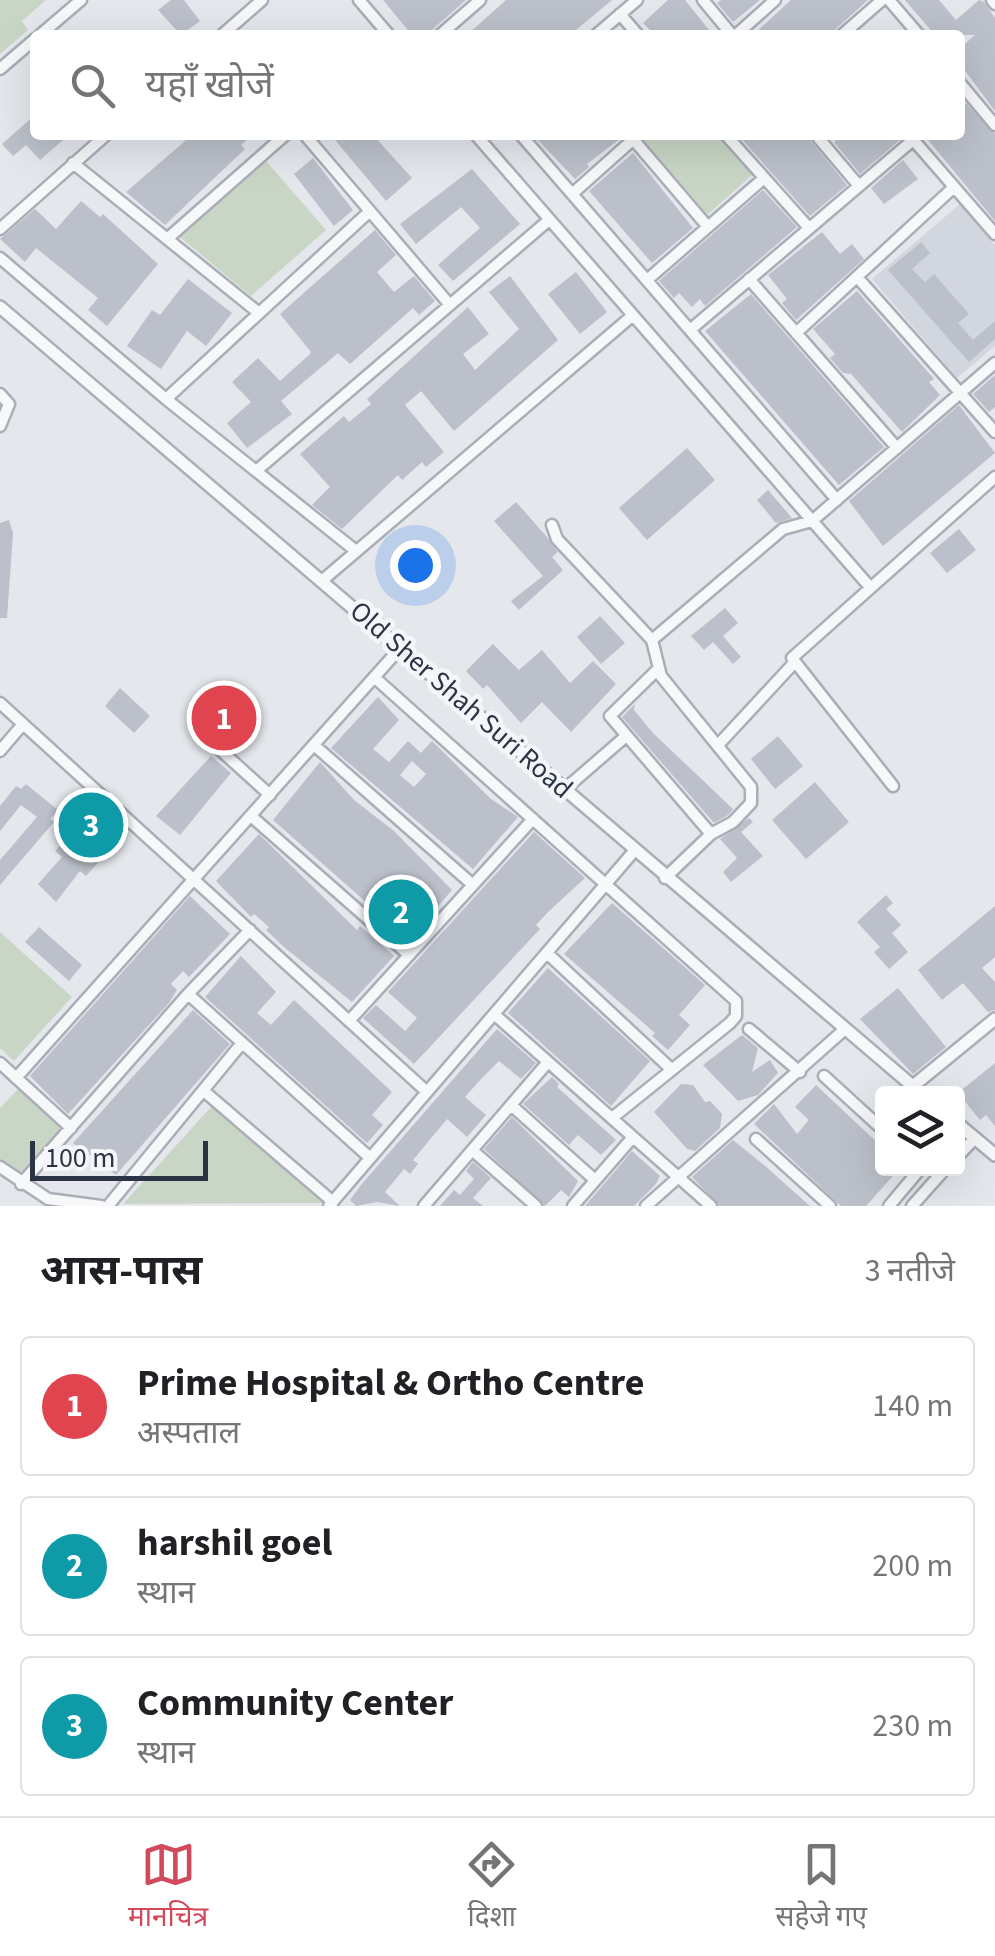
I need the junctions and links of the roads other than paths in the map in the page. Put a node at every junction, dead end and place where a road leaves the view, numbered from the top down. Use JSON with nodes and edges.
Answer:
{"nodes":[{"id":1,"x":81,"y":0,"type":"edge"},
{"id":2,"x":262,"y":0,"type":"edge"},
{"id":3,"x":359,"y":0,"type":"edge"},
{"id":4,"x":480,"y":0,"type":"edge"},
{"id":5,"x":636,"y":0,"type":"edge"},
{"id":6,"x":703,"y":0,"type":"edge"},
{"id":7,"x":775,"y":0,"type":"edge"},
{"id":8,"x":886,"y":0,"type":"edge"},
{"id":9,"x":620,"y":14,"type":"junction"},
{"id":10,"x":46,"y":30,"type":"edge"},
{"id":11,"x":228,"y":30,"type":"edge"},
{"id":12,"x":385,"y":30,"type":"edge"},
{"id":13,"x":446,"y":30,"type":"edge"},
{"id":14,"x":602,"y":30,"type":"edge"},
{"id":15,"x":634,"y":30,"type":"edge"},
{"id":16,"x":730,"y":30,"type":"edge"},
{"id":17,"x":740,"y":30,"type":"edge"},
{"id":18,"x":848,"y":30,"type":"edge"},
{"id":19,"x":914,"y":30,"type":"edge"},
{"id":20,"x":30,"y":44,"type":"edge"},
{"id":21,"x":0,"y":70,"type":"edge"},
{"id":22,"x":965,"y":90,"type":"edge"},
{"id":23,"x":995,"y":125,"type":"edge"},
{"id":24,"x":100,"y":140,"type":"edge"},
{"id":25,"x":280,"y":140,"type":"edge"},
{"id":26,"x":309,"y":140,"type":"edge"},
{"id":27,"x":481,"y":140,"type":"edge"},
{"id":28,"x":526,"y":140,"type":"edge"},
{"id":29,"x":633,"y":140,"type":"edge"},
{"id":30,"x":638,"y":140,"type":"edge"},
{"id":31,"x":730,"y":140,"type":"edge"},
{"id":32,"x":820,"y":140,"type":"edge"},
{"id":33,"x":908,"y":140,"type":"edge"},
{"id":34,"x":914,"y":140,"type":"edge"},
{"id":35,"x":73,"y":163,"type":"junction"},
{"id":36,"x":764,"y":178,"type":"junction"},
{"id":37,"x":859,"y":186,"type":"junction"},
{"id":38,"x":954,"y":187,"type":"junction"},
{"id":39,"x":572,"y":194,"type":"junction"},
{"id":40,"x":370,"y":211,"type":"junction"},
{"id":41,"x":550,"y":220,"type":"junction"},
{"id":42,"x":708,"y":227,"type":"junction"},
{"id":43,"x":0,"y":228,"type":"edge"},
{"id":44,"x":809,"y":228,"type":"junction"},
{"id":45,"x":995,"y":234,"type":"edge"},
{"id":46,"x":166,"y":238,"type":"junction"},
{"id":47,"x":0,"y":258,"type":"edge"},
{"id":48,"x":856,"y":277,"type":"junction"},
{"id":49,"x":647,"y":280,"type":"junction"},
{"id":50,"x":749,"y":280,"type":"junction"},
{"id":51,"x":450,"y":305,"type":"junction"},
{"id":52,"x":0,"y":306,"type":"edge"},
{"id":53,"x":259,"y":314,"type":"junction"},
{"id":54,"x":632,"y":316,"type":"junction"},
{"id":55,"x":690,"y":330,"type":"junction"},
{"id":56,"x":796,"y":333,"type":"junction"},
{"id":57,"x":995,"y":363,"type":"edge"},
{"id":58,"x":961,"y":392,"type":"junction"},
{"id":59,"x":0,"y":394,"type":"edge"},
{"id":60,"x":166,"y":399,"type":"junction"},
{"id":61,"x":0,"y":426,"type":"edge"},
{"id":62,"x":995,"y":432,"type":"edge"},
{"id":63,"x":897,"y":448,"type":"junction"},
{"id":64,"x":256,"y":471,"type":"junction"},
{"id":65,"x":995,"y":476,"type":"edge"},
{"id":66,"x":837,"y":500,"type":"junction"},
{"id":67,"x":812,"y":521,"type":"junction"},
{"id":68,"x":552,"y":525,"type":"dead end"},
{"id":69,"x":356,"y":551,"type":"junction"},
{"id":70,"x":324,"y":579,"type":"junction"},
{"id":71,"x":869,"y":586,"type":"junction"},
{"id":72,"x":652,"y":640,"type":"junction"},
{"id":73,"x":402,"y":646,"type":"junction"},
{"id":74,"x":793,"y":664,"type":"junction"},
{"id":75,"x":658,"y":668,"type":"junction"},
{"id":76,"x":374,"y":678,"type":"junction"},
{"id":77,"x":0,"y":702,"type":"edge"},
{"id":78,"x":23,"y":724,"type":"junction"},
{"id":79,"x":625,"y":737,"type":"junction"},
{"id":80,"x":720,"y":744,"type":"junction"},
{"id":81,"x":314,"y":745,"type":"junction"},
{"id":82,"x":218,"y":747,"type":"dead end"},
{"id":83,"x":0,"y":751,"type":"edge"},
{"id":84,"x":894,"y":786,"type":"dead end"},
{"id":85,"x":565,"y":789,"type":"junction"},
{"id":86,"x":270,"y":795,"type":"junction"},
{"id":87,"x":251,"y":816,"type":"junction"},
{"id":88,"x":533,"y":819,"type":"junction"},
{"id":89,"x":711,"y":834,"type":"junction"},
{"id":90,"x":634,"y":850,"type":"junction"},
{"id":91,"x":665,"y":878,"type":"junction"},
{"id":92,"x":194,"y":880,"type":"junction"},
{"id":93,"x":608,"y":882,"type":"junction"},
{"id":94,"x":474,"y":885,"type":"junction"},
{"id":95,"x":250,"y":930,"type":"junction"},
{"id":96,"x":547,"y":952,"type":"junction"},
{"id":97,"x":409,"y":955,"type":"junction"},
{"id":98,"x":188,"y":994,"type":"junction"},
{"id":99,"x":494,"y":1014,"type":"junction"},
{"id":100,"x":995,"y":1019,"type":"edge"},
{"id":101,"x":349,"y":1021,"type":"junction"},
{"id":102,"x":845,"y":1029,"type":"junction"},
{"id":103,"x":749,"y":1030,"type":"dead end"},
{"id":104,"x":242,"y":1043,"type":"junction"},
{"id":105,"x":548,"y":1062,"type":"junction"},
{"id":106,"x":0,"y":1063,"type":"edge"},
{"id":107,"x":670,"y":1068,"type":"junction"},
{"id":108,"x":800,"y":1072,"type":"junction"},
{"id":109,"x":824,"y":1076,"type":"dead end"},
{"id":110,"x":16,"y":1078,"type":"junction"},
{"id":111,"x":912,"y":1086,"type":"edge"},
{"id":112,"x":921,"y":1086,"type":"edge"},
{"id":113,"x":205,"y":1092,"type":"junction"},
{"id":114,"x":427,"y":1092,"type":"junction"},
{"id":115,"x":511,"y":1105,"type":"junction"},
{"id":116,"x":612,"y":1118,"type":"junction"},
{"id":117,"x":875,"y":1123,"type":"edge"},
{"id":118,"x":71,"y":1128,"type":"junction"},
{"id":119,"x":965,"y":1131,"type":"edge"},
{"id":120,"x":633,"y":1137,"type":"junction"},
{"id":121,"x":974,"y":1138,"type":"junction"},
{"id":122,"x":756,"y":1139,"type":"dead end"},
{"id":123,"x":965,"y":1148,"type":"edge"},
{"id":124,"x":472,"y":1150,"type":"junction"},
{"id":125,"x":995,"y":1155,"type":"edge"},
{"id":126,"x":368,"y":1156,"type":"junction"},
{"id":127,"x":0,"y":1168,"type":"edge"},
{"id":128,"x":677,"y":1175,"type":"junction"},
{"id":129,"x":917,"y":1176,"type":"edge"},
{"id":130,"x":933,"y":1176,"type":"edge"},
{"id":131,"x":939,"y":1176,"type":"edge"},
{"id":132,"x":937,"y":1179,"type":"junction"},
{"id":133,"x":595,"y":1180,"type":"junction"},
{"id":134,"x":21,"y":1184,"type":"junction"},
{"id":135,"x":331,"y":1204,"type":"edge"},
{"id":136,"x":104,"y":1206,"type":"edge"},
{"id":137,"x":424,"y":1206,"type":"edge"},
{"id":138,"x":536,"y":1206,"type":"edge"},
{"id":139,"x":572,"y":1206,"type":"edge"},
{"id":140,"x":646,"y":1206,"type":"edge"},
{"id":141,"x":712,"y":1206,"type":"edge"},
{"id":142,"x":830,"y":1206,"type":"edge"},
{"id":143,"x":889,"y":1206,"type":"edge"},
{"id":144,"x":912,"y":1206,"type":"edge"}],
"edges":[{"from":1,"to":10,"type":"street"},
{"from":2,"to":11,"type":"street"},
{"from":3,"to":12,"type":"street"},
{"from":4,"to":13,"type":"street"},
{"from":5,"to":9,"type":"street"},
{"from":6,"to":16,"type":"street"},
{"from":7,"to":17,"type":"street"},
{"from":8,"to":18,"type":"street"},
{"from":8,"to":19,"type":"street"},
{"from":9,"to":14,"type":"street"},
{"from":9,"to":15,"type":"street"},
{"from":20,"to":21,"type":"street"},
{"from":22,"to":23,"type":"street"},
{"from":24,"to":35,"type":"street"},
{"from":25,"to":46,"type":"street"},
{"from":26,"to":40,"type":"street"},
{"from":27,"to":41,"type":"street"},
{"from":28,"to":39,"type":"street"},
{"from":29,"to":39,"type":"street"},
{"from":30,"to":42,"type":"street"},
{"from":31,"to":36,"type":"street"},
{"from":32,"to":37,"type":"street"},
{"from":33,"to":37,"type":"street"},
{"from":34,"to":38,"type":"street"},
{"from":35,"to":43,"type":"street"},
{"from":35,"to":46,"type":"street"},
{"from":36,"to":42,"type":"street"},
{"from":36,"to":44,"type":"street"},
{"from":37,"to":44,"type":"street"},
{"from":38,"to":45,"type":"street"},
{"from":38,"to":48,"type":"street"},
{"from":39,"to":49,"type":"street"},
{"from":40,"to":51,"type":"street"},
{"from":40,"to":53,"type":"street"},
{"from":41,"to":51,"type":"street"},
{"from":41,"to":54,"type":"street"},
{"from":42,"to":49,"type":"street"},
{"from":44,"to":50,"type":"street"},
{"from":46,"to":53,"type":"street"},
{"from":47,"to":60,"type":"street"},
{"from":48,"to":56,"type":"street"},
{"from":48,"to":58,"type":"street"},
{"from":49,"to":55,"type":"street"},
{"from":50,"to":55,"type":"street"},
{"from":50,"to":56,"type":"street"},
{"from":51,"to":64,"type":"street"},
{"from":52,"to":70,"type":"street","name":"Old Sher Shah Suri Road"},
{"from":53,"to":60,"type":"street"},
{"from":54,"to":67,"type":"street"},
{"from":54,"to":69,"type":"street"},
{"from":55,"to":66,"type":"street"},
{"from":56,"to":63,"type":"street"},
{"from":57,"to":58,"type":"street"},
{"from":58,"to":62,"type":"street"},
{"from":58,"to":63,"type":"street"},
{"from":59,"to":61,"type":"street"},
{"from":60,"to":64,"type":"street"},
{"from":63,"to":66,"type":"street"},
{"from":64,"to":69,"type":"street"},
{"from":65,"to":71,"type":"street"},
{"from":66,"to":67,"type":"street"},
{"from":67,"to":71,"type":"street"},
{"from":67,"to":72,"type":"street"},
{"from":68,"to":72,"type":"street"},
{"from":69,"to":70,"type":"street"},
{"from":70,"to":73,"type":"street","name":"Old Sher Shah Suri Road"},
{"from":71,"to":74,"type":"street"},
{"from":72,"to":75,"type":"street"},
{"from":73,"to":76,"type":"street"},
{"from":73,"to":85,"type":"street","name":"Old Sher Shah Suri Road"},
{"from":74,"to":80,"type":"street"},
{"from":74,"to":84,"type":"street"},
{"from":75,"to":79,"type":"street"},
{"from":75,"to":80,"type":"street"},
{"from":76,"to":81,"type":"street"},
{"from":76,"to":88,"type":"street"},
{"from":77,"to":78,"type":"street"},
{"from":78,"to":83,"type":"street"},
{"from":78,"to":92,"type":"street"},
{"from":79,"to":85,"type":"street"},
{"from":79,"to":89,"type":"street"},
{"from":80,"to":89,"type":"street"},
{"from":81,"to":86,"type":"street"},
{"from":81,"to":94,"type":"street"},
{"from":82,"to":86,"type":"street"},
{"from":85,"to":90,"type":"street","name":"Old Sher Shah Suri Road"},
{"from":86,"to":87,"type":"street"},
{"from":87,"to":92,"type":"street"},
{"from":87,"to":97,"type":"street"},
{"from":88,"to":93,"type":"street"},
{"from":88,"to":94,"type":"street"},
{"from":89,"to":91,"type":"street"},
{"from":90,"to":91,"type":"street","name":"Old Sher Shah Suri Road"},
{"from":90,"to":93,"type":"street"},
{"from":91,"to":102,"type":"street","name":"Old Sher Shah Suri Road"},
{"from":92,"to":95,"type":"street"},
{"from":92,"to":110,"type":"street"},
{"from":93,"to":96,"type":"street"},
{"from":93,"to":107,"type":"street"},
{"from":94,"to":97,"type":"street"},
{"from":95,"to":98,"type":"street"},
{"from":95,"to":101,"type":"street"},
{"from":96,"to":99,"type":"street"},
{"from":96,"to":107,"type":"street"},
{"from":97,"to":101,"type":"street"},
{"from":98,"to":104,"type":"street"},
{"from":98,"to":118,"type":"street"},
{"from":99,"to":105,"type":"street"},
{"from":99,"to":114,"type":"street"},
{"from":100,"to":112,"type":"street"},
{"from":101,"to":114,"type":"street"},
{"from":102,"to":108,"type":"street"},
{"from":102,"to":111,"type":"street","name":"Old Sher Shah Suri Road"},
{"from":103,"to":108,"type":"street"},
{"from":104,"to":113,"type":"street"},
{"from":104,"to":126,"type":"street"},
{"from":105,"to":115,"type":"street"},
{"from":105,"to":116,"type":"street"},
{"from":106,"to":110,"type":"street"},
{"from":107,"to":116,"type":"street"},
{"from":108,"to":128,"type":"street"},
{"from":109,"to":117,"type":"street"},
{"from":110,"to":118,"type":"street"},
{"from":113,"to":135,"type":"street"},
{"from":113,"to":136,"type":"street"},
{"from":114,"to":126,"type":"street"},
{"from":115,"to":124,"type":"street"},
{"from":115,"to":133,"type":"street"},
{"from":116,"to":120,"type":"street"},
{"from":118,"to":134,"type":"street"},
{"from":119,"to":121,"type":"street"},
{"from":120,"to":128,"type":"street"},
{"from":120,"to":133,"type":"street"},
{"from":121,"to":123,"type":"street"},
{"from":121,"to":125,"type":"street"},
{"from":122,"to":142,"type":"street"},
{"from":124,"to":137,"type":"street"},
{"from":124,"to":138,"type":"street"},
{"from":126,"to":135,"type":"street"},
{"from":127,"to":134,"type":"street"},
{"from":128,"to":140,"type":"street"},
{"from":128,"to":141,"type":"street"},
{"from":129,"to":143,"type":"street"},
{"from":130,"to":132,"type":"street"},
{"from":131,"to":132,"type":"street"},
{"from":132,"to":144,"type":"street"},
{"from":133,"to":139,"type":"street"},
{"from":134,"to":136,"type":"street"}]}
